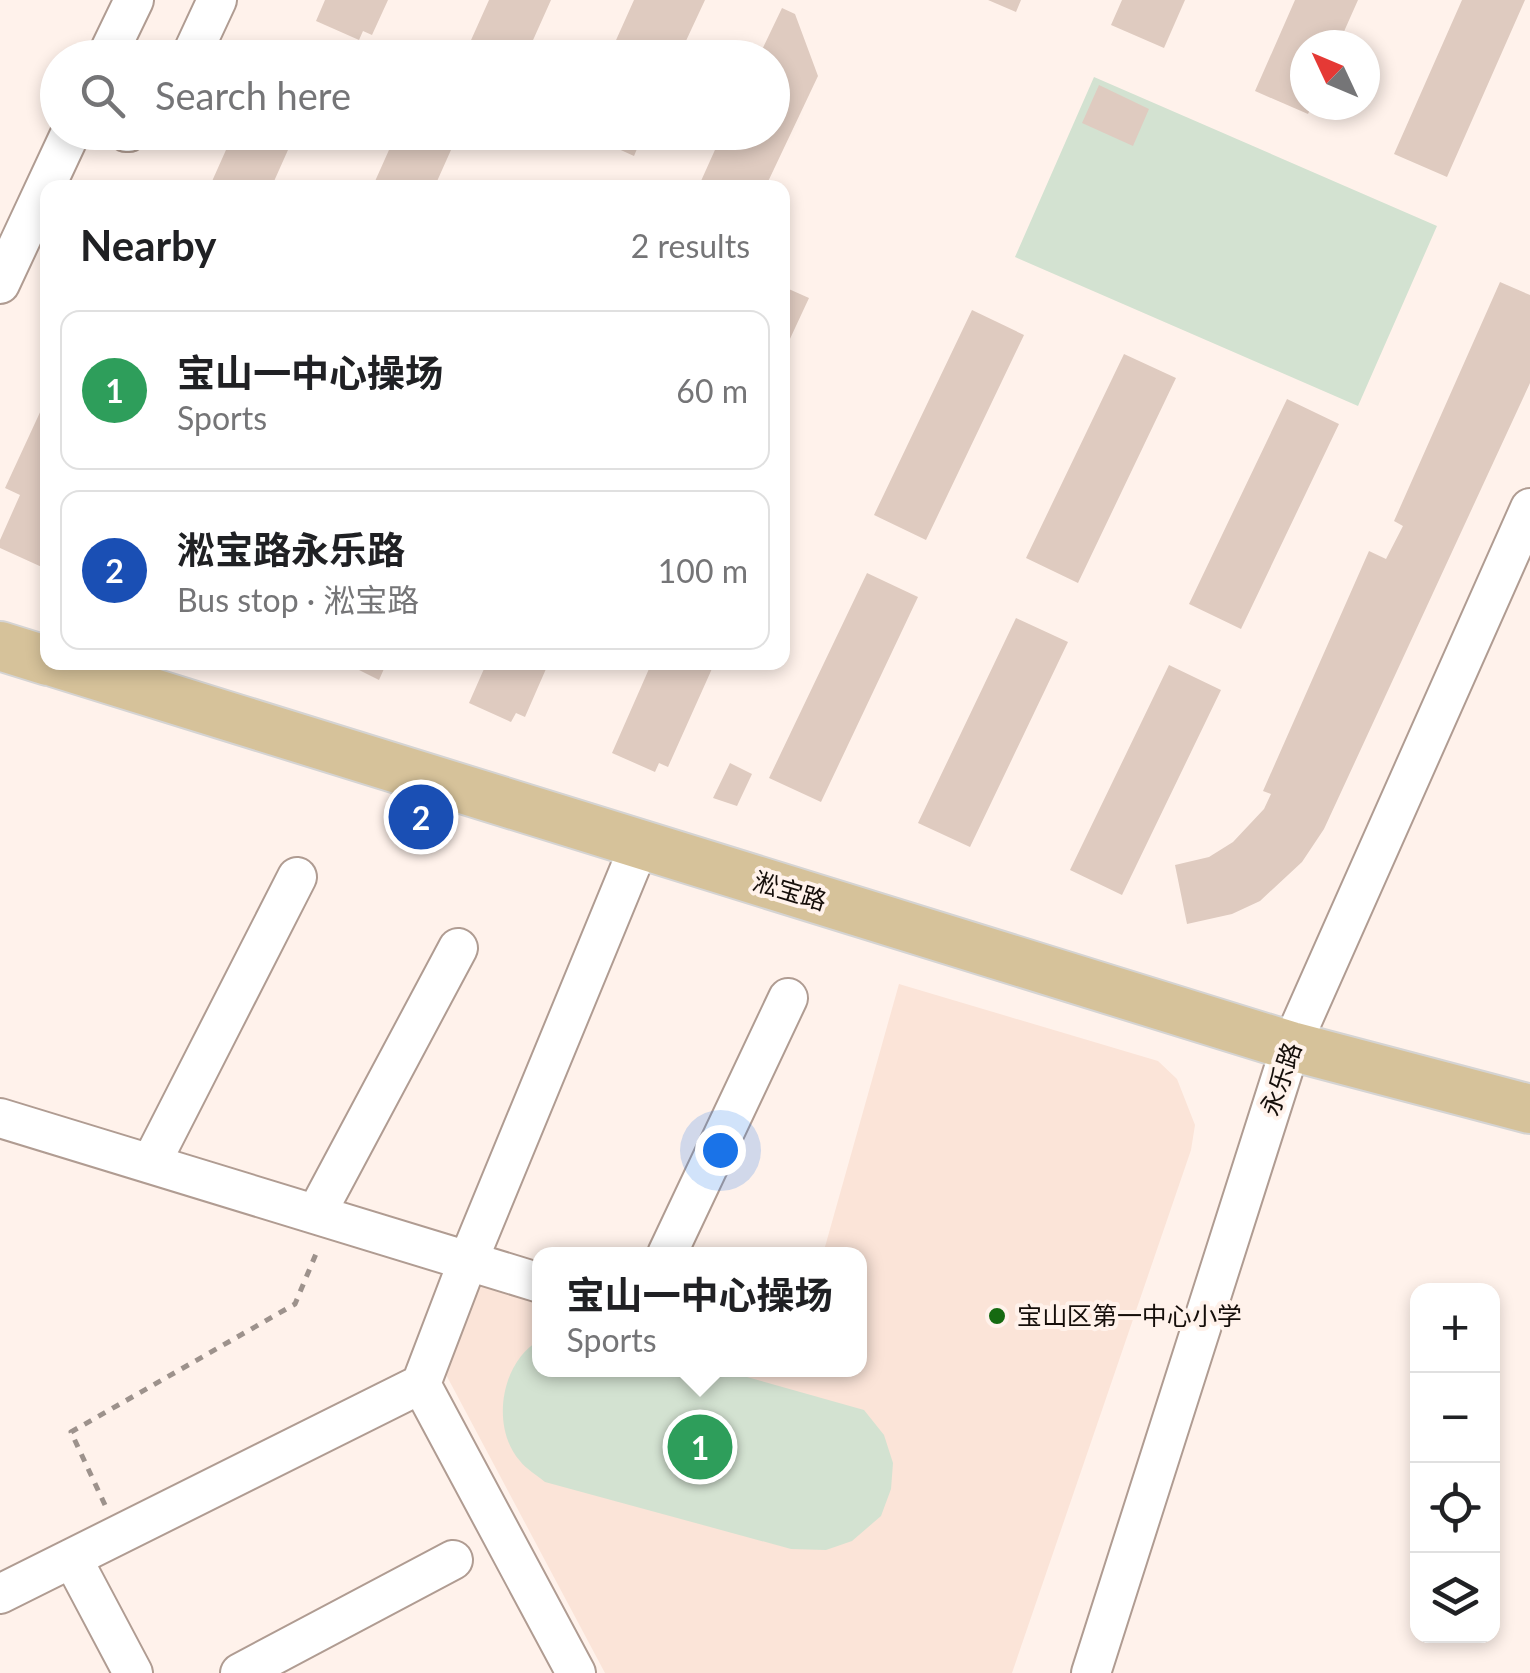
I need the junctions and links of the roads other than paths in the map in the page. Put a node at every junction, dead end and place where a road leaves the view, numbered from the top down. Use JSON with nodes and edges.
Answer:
{"nodes":[{"id":1,"x":134,"y":0,"type":"edge"},
{"id":2,"x":217,"y":0,"type":"edge"},
{"id":3,"x":115,"y":40,"type":"edge"},
{"id":4,"x":198,"y":40,"type":"edge"},
{"id":5,"x":63,"y":150,"type":"edge"},
{"id":6,"x":47,"y":180,"type":"edge"},
{"id":7,"x":40,"y":194,"type":"edge"},
{"id":8,"x":4,"y":263,"type":"edge"},
{"id":9,"x":1530,"y":508,"type":"edge"},
{"id":10,"x":0,"y":646,"type":"edge"},
{"id":11,"x":40,"y":659,"type":"edge"},
{"id":12,"x":76,"y":670,"type":"edge"},
{"id":13,"x":640,"y":844,"type":"junction"},
{"id":14,"x":296,"y":877,"type":"dead end"},
{"id":15,"x":458,"y":948,"type":"dead end"},
{"id":16,"x":788,"y":998,"type":"dead end"},
{"id":17,"x":1291,"y":1046,"type":"junction"},
{"id":18,"x":1530,"y":1109,"type":"edge"},
{"id":19,"x":0,"y":1118,"type":"edge"},
{"id":20,"x":151,"y":1163,"type":"junction"},
{"id":21,"x":323,"y":1216,"type":"junction"},
{"id":22,"x":671,"y":1247,"type":"edge"},
{"id":23,"x":468,"y":1261,"type":"junction"},
{"id":24,"x":532,"y":1281,"type":"edge"},
{"id":25,"x":421,"y":1384,"type":"junction"},
{"id":26,"x":72,"y":1558,"type":"junction"},
{"id":27,"x":454,"y":1560,"type":"dead end"},
{"id":28,"x":0,"y":1594,"type":"edge"},
{"id":29,"x":564,"y":1669,"type":"edge"},
{"id":30,"x":133,"y":1673,"type":"edge"},
{"id":31,"x":240,"y":1673,"type":"edge"},
{"id":32,"x":1091,"y":1673,"type":"edge"}],
"edges":[{"from":1,"to":3,"type":"street"},
{"from":2,"to":4,"type":"street"},
{"from":5,"to":6,"type":"street"},
{"from":7,"to":8,"type":"street"},
{"from":9,"to":17,"type":"street","name":"永乐路"},
{"from":10,"to":11,"type":"main road","name":"淞宝路"},
{"from":12,"to":13,"type":"main road","name":"淞宝路"},
{"from":13,"to":17,"type":"main road","name":"淞宝路"},
{"from":13,"to":23,"type":"street"},
{"from":14,"to":20,"type":"street"},
{"from":15,"to":21,"type":"street"},
{"from":16,"to":22,"type":"street"},
{"from":17,"to":18,"type":"main road","name":"淞宝路"},
{"from":17,"to":32,"type":"street","name":"永乐路"},
{"from":19,"to":20,"type":"street"},
{"from":20,"to":21,"type":"street"},
{"from":21,"to":23,"type":"street"},
{"from":23,"to":24,"type":"street"},
{"from":23,"to":25,"type":"street"},
{"from":25,"to":26,"type":"street"},
{"from":25,"to":29,"type":"street"},
{"from":26,"to":28,"type":"street"},
{"from":26,"to":30,"type":"street"},
{"from":27,"to":31,"type":"street"}]}
